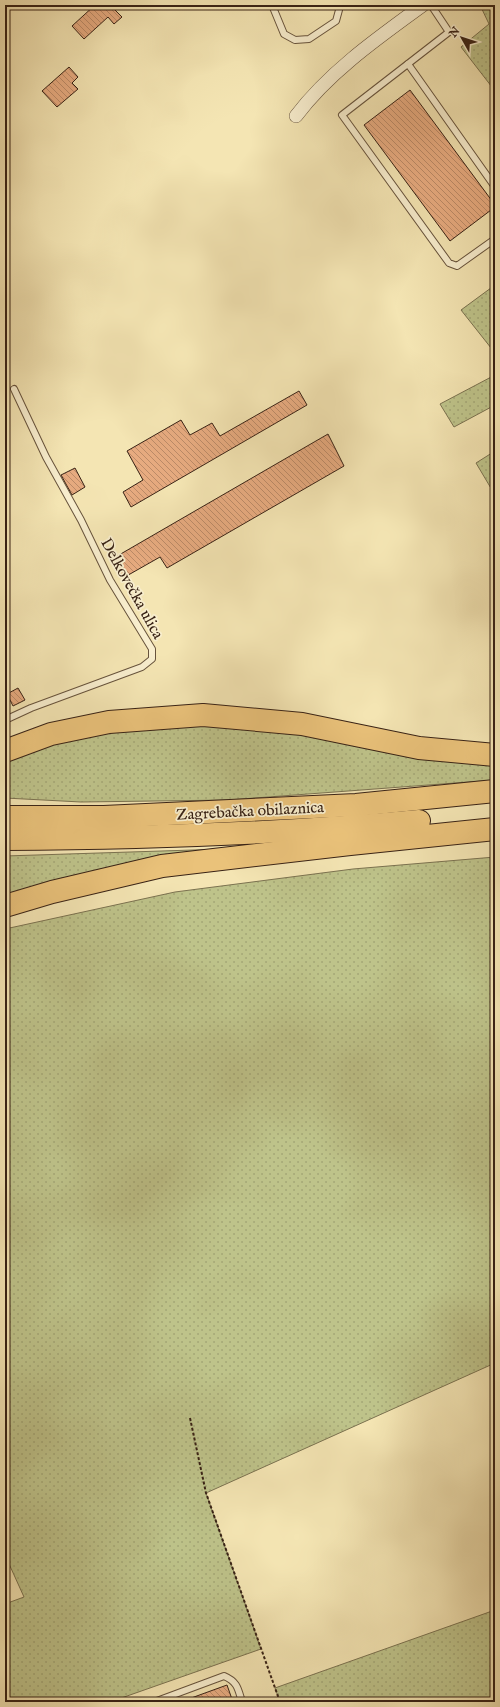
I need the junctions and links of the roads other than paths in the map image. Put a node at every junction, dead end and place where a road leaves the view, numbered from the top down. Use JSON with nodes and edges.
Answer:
{"nodes":[{"id":1,"x":272,"y":5,"type":"edge"},
{"id":2,"x":338,"y":5,"type":"edge"},
{"id":3,"x":423,"y":5,"type":"edge"},
{"id":4,"x":431,"y":5,"type":"edge"},
{"id":5,"x":408,"y":64,"type":"junction"},
{"id":6,"x":296,"y":116,"type":"dead end"},
{"id":7,"x":495,"y":187,"type":"edge"},
{"id":8,"x":495,"y":239,"type":"edge"},
{"id":9,"x":14,"y":390,"type":"dead end"},
{"id":10,"x":5,"y":720,"type":"edge"},
{"id":11,"x":5,"y":751,"type":"edge"},
{"id":12,"x":495,"y":756,"type":"edge"},
{"id":13,"x":495,"y":791,"type":"edge"},
{"id":14,"x":495,"y":814,"type":"edge"},
{"id":15,"x":5,"y":817,"type":"edge"},
{"id":16,"x":495,"y":829,"type":"edge"},
{"id":17,"x":5,"y":839,"type":"edge"},
{"id":18,"x":5,"y":906,"type":"edge"},
{"id":19,"x":154,"y":1702,"type":"edge"},
{"id":20,"x":242,"y":1702,"type":"edge"}],
"edges":[{"from":1,"to":2,"type":"lane"},
{"from":3,"to":6,"type":"street"},
{"from":4,"to":5,"type":"lane"},
{"from":5,"to":7,"type":"lane"},
{"from":5,"to":8,"type":"lane"},
{"from":9,"to":10,"type":"lane","name":"Delkovečka ulica"},
{"from":11,"to":12,"type":"highway"},
{"from":13,"to":15,"type":"highway","name":"Zagrebačka obilaznica"},
{"from":14,"to":17,"type":"highway","name":"Zagrebačka obilaznica"},
{"from":16,"to":18,"type":"highway"},
{"from":19,"to":20,"type":"lane"}]}
